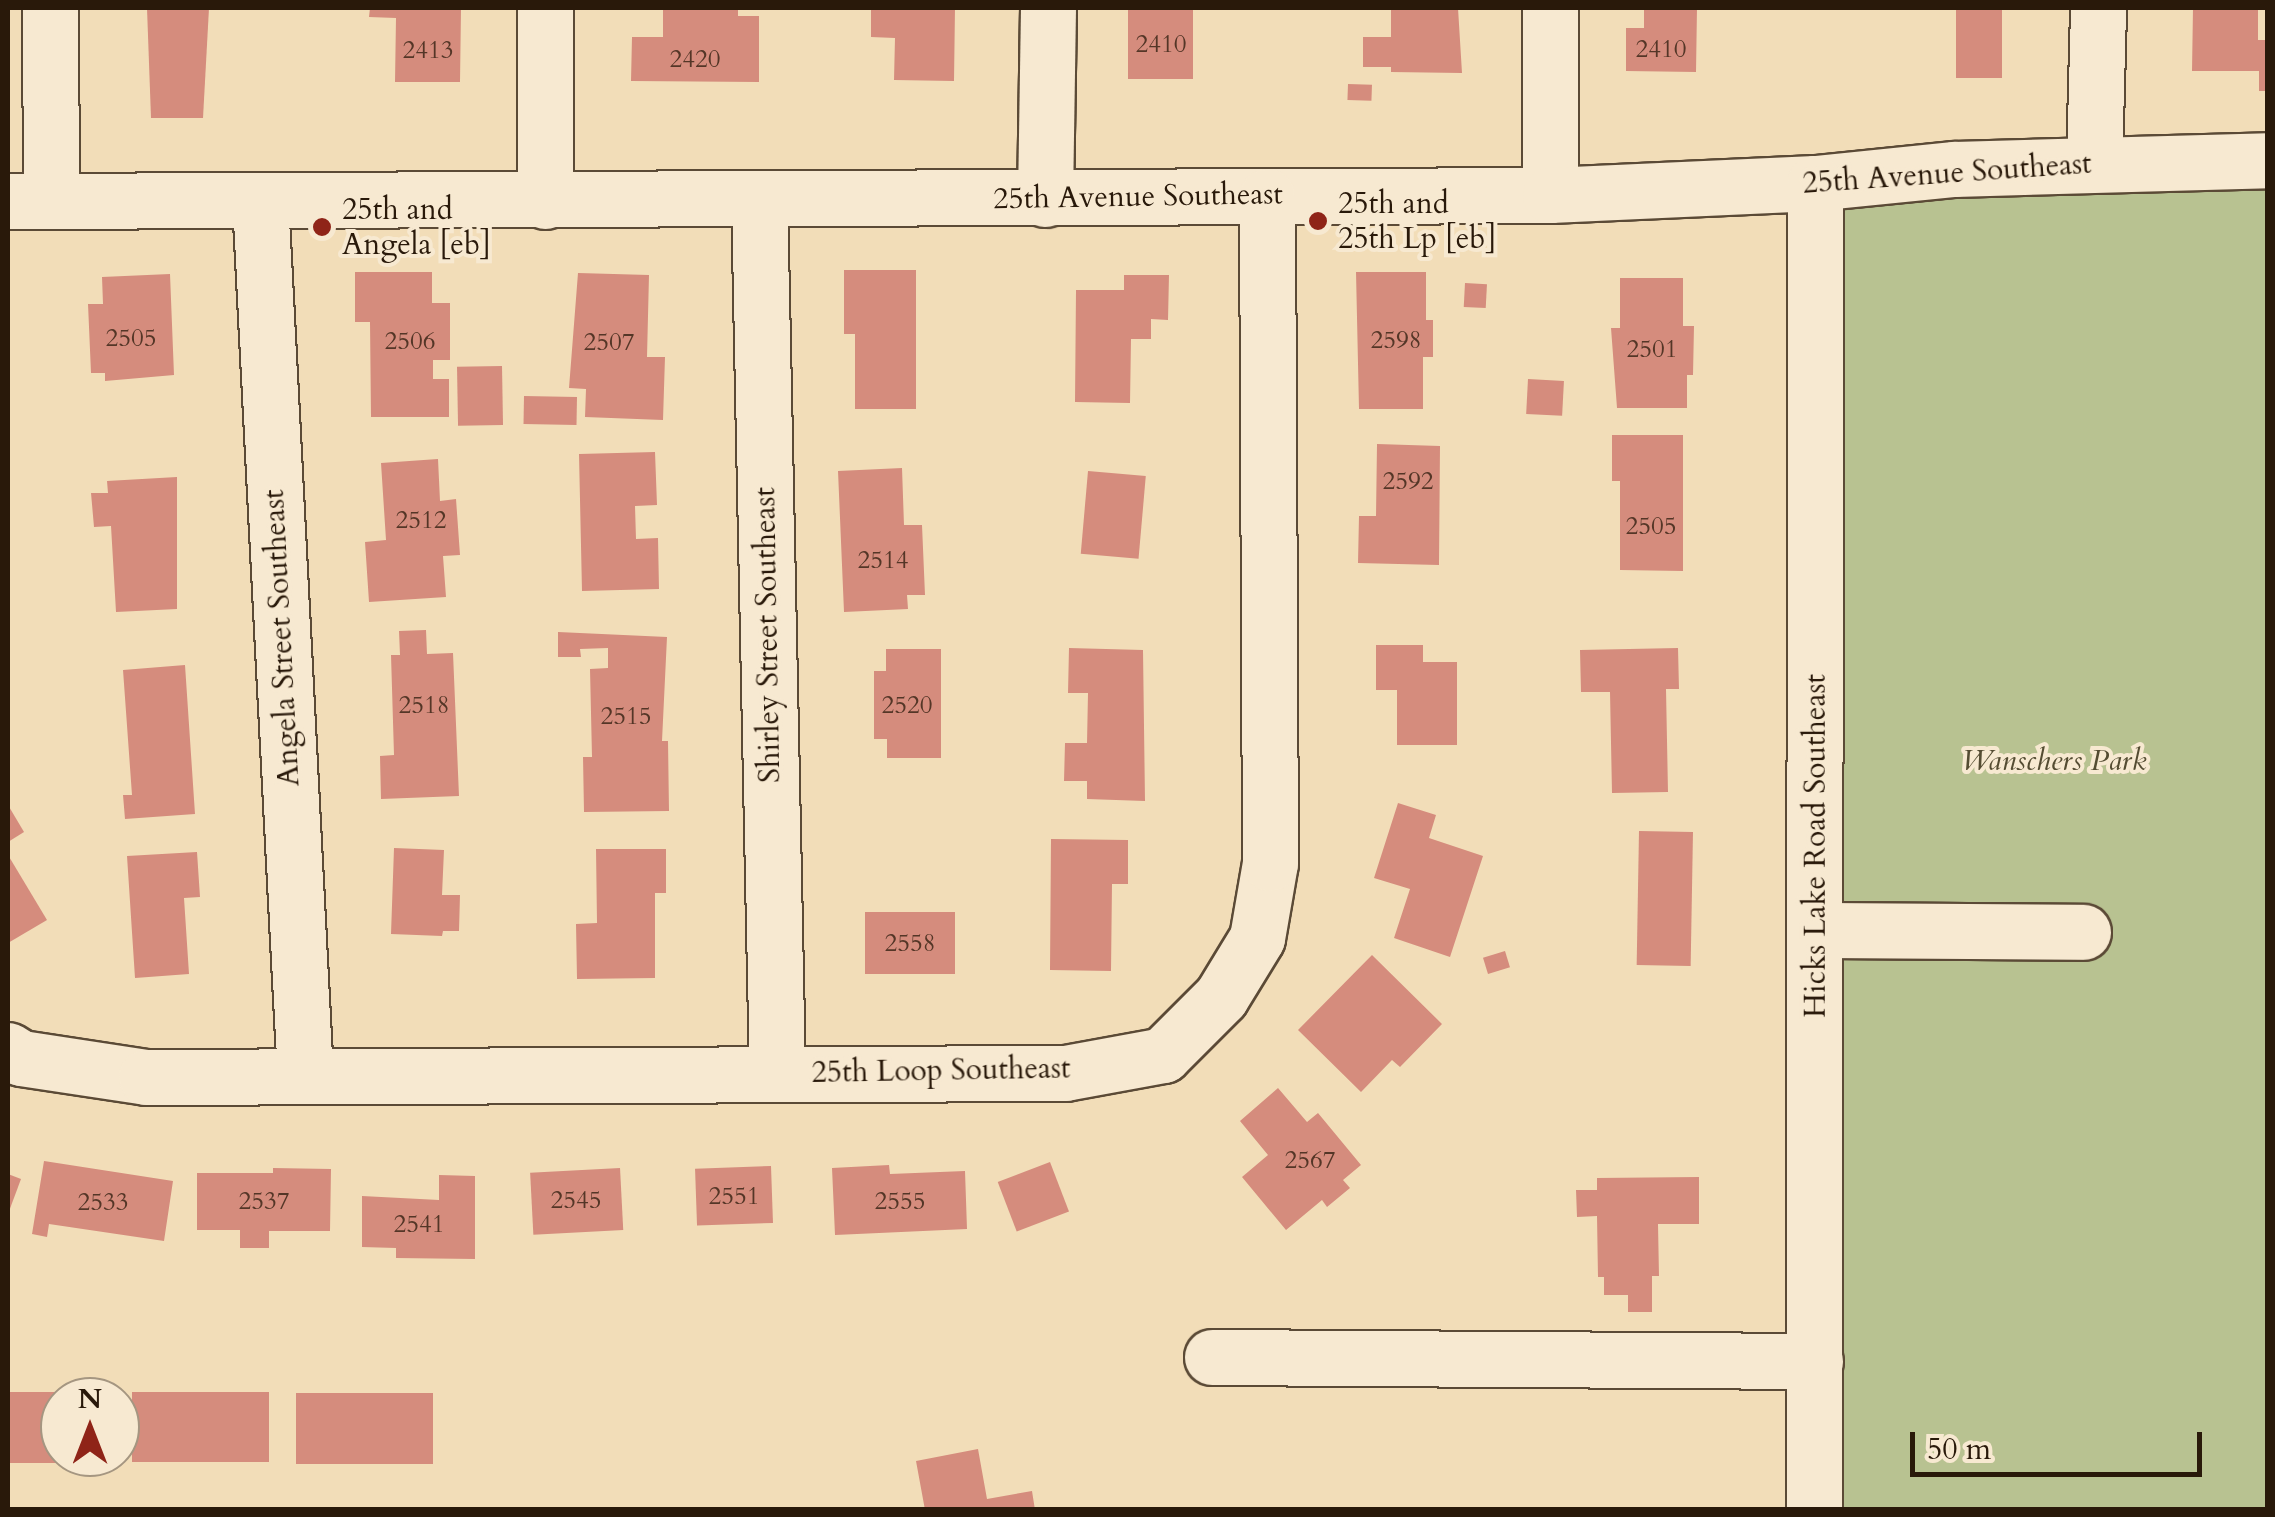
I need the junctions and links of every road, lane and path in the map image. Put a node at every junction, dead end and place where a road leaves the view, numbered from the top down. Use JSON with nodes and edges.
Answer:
{"nodes":[{"id":1,"x":50,"y":8,"type":"edge"},
{"id":2,"x":546,"y":8,"type":"edge"},
{"id":3,"x":1048,"y":8,"type":"edge"},
{"id":4,"x":1550,"y":8,"type":"edge"},
{"id":5,"x":2098,"y":8,"type":"edge"},
{"id":6,"x":2268,"y":160,"type":"edge"},
{"id":7,"x":2094,"y":163,"type":"junction"},
{"id":8,"x":1815,"y":183,"type":"junction"},
{"id":9,"x":1550,"y":195,"type":"junction"},
{"id":10,"x":1267,"y":196,"type":"junction"},
{"id":11,"x":759,"y":198,"type":"junction"},
{"id":12,"x":1046,"y":199,"type":"junction"},
{"id":13,"x":29,"y":200,"type":"edge"},
{"id":14,"x":260,"y":200,"type":"junction"},
{"id":15,"x":545,"y":201,"type":"junction"},
{"id":16,"x":1817,"y":930,"type":"junction"},
{"id":17,"x":2084,"y":932,"type":"dead end"},
{"id":18,"x":8,"y":1050,"type":"edge"},
{"id":19,"x":777,"y":1072,"type":"junction"},
{"id":20,"x":305,"y":1075,"type":"junction"},
{"id":21,"x":1212,"y":1358,"type":"dead end"},
{"id":22,"x":1815,"y":1361,"type":"junction"},
{"id":23,"x":1814,"y":1510,"type":"edge"}],
"edges":[{"from":1,"to":13,"type":"street"},
{"from":2,"to":15,"type":"street"},
{"from":3,"to":12,"type":"street"},
{"from":4,"to":9,"type":"street"},
{"from":5,"to":7,"type":"street"},
{"from":6,"to":7,"type":"street","name":"25th Avenue Southeast"},
{"from":7,"to":8,"type":"street","name":"25th Avenue Southeast"},
{"from":8,"to":9,"type":"street","name":"25th Avenue Southeast"},
{"from":8,"to":16,"type":"street","name":"Hicks Lake Road Southeast"},
{"from":9,"to":10,"type":"street","name":"25th Avenue Southeast"},
{"from":10,"to":12,"type":"street","name":"25th Avenue Southeast"},
{"from":10,"to":19,"type":"street","name":"25th Loop Southeast"},
{"from":11,"to":12,"type":"street","name":"25th Avenue Southeast"},
{"from":11,"to":15,"type":"street","name":"25th Avenue Southeast"},
{"from":11,"to":19,"type":"street","name":"Shirley Street Southeast"},
{"from":13,"to":14,"type":"street","name":"25th Avenue Southeast"},
{"from":14,"to":15,"type":"street","name":"25th Avenue Southeast"},
{"from":14,"to":20,"type":"street","name":"Angela Street Southeast"},
{"from":16,"to":17,"type":"street"},
{"from":16,"to":22,"type":"street","name":"Hicks Lake Road Southeast"},
{"from":18,"to":20,"type":"street","name":"25th Loop Southeast"},
{"from":19,"to":20,"type":"street","name":"25th Loop Southeast"},
{"from":21,"to":22,"type":"street"},
{"from":22,"to":23,"type":"street","name":"Hicks Lake Road Southeast"}]}
